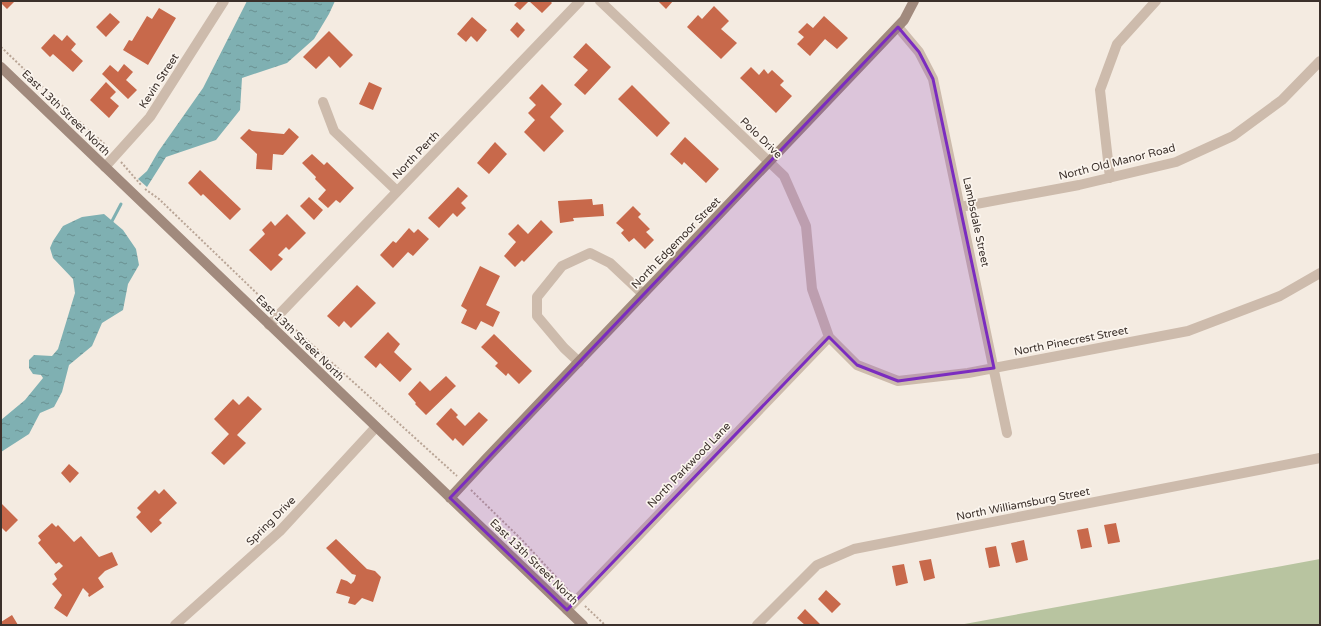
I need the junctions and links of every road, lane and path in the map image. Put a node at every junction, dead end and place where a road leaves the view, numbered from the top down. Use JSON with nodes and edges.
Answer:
{"nodes":[{"id":1,"x":224,"y":1,"type":"edge"},
{"id":2,"x":580,"y":1,"type":"edge"},
{"id":3,"x":600,"y":1,"type":"edge"},
{"id":4,"x":914,"y":1,"type":"edge"},
{"id":5,"x":1156,"y":1,"type":"edge"},
{"id":6,"x":898,"y":27,"type":"junction"},
{"id":7,"x":1,"y":46,"type":"edge"},
{"id":8,"x":1320,"y":61,"type":"edge"},
{"id":9,"x":1,"y":67,"type":"edge"},
{"id":10,"x":323,"y":102,"type":"dead end"},
{"id":11,"x":115,"y":155,"type":"junction"},
{"id":12,"x":769,"y":163,"type":"junction"},
{"id":13,"x":105,"y":167,"type":"junction"},
{"id":14,"x":1110,"y":178,"type":"junction"},
{"id":15,"x":398,"y":191,"type":"junction"},
{"id":16,"x":960,"y":207,"type":"junction"},
{"id":17,"x":1320,"y":273,"type":"edge"},
{"id":18,"x":643,"y":294,"type":"junction"},
{"id":19,"x":279,"y":314,"type":"junction"},
{"id":20,"x":269,"y":324,"type":"junction"},
{"id":21,"x":829,"y":336,"type":"junction"},
{"id":22,"x":579,"y":362,"type":"junction"},
{"id":23,"x":994,"y":368,"type":"junction"},
{"id":24,"x":376,"y":427,"type":"junction"},
{"id":25,"x":1007,"y":433,"type":"dead end"},
{"id":26,"x":1320,"y":458,"type":"edge"},
{"id":27,"x":464,"y":483,"type":"junction"},
{"id":28,"x":450,"y":498,"type":"junction"},
{"id":29,"x":577,"y":599,"type":"junction"},
{"id":30,"x":567,"y":610,"type":"junction"},
{"id":31,"x":175,"y":625,"type":"edge"},
{"id":32,"x":583,"y":625,"type":"edge"},
{"id":33,"x":605,"y":625,"type":"edge"},
{"id":34,"x":757,"y":625,"type":"edge"}],
"edges":[{"from":1,"to":11,"type":"street","name":"Kevin Street"},
{"from":2,"to":15,"type":"street","name":"North Perth"},
{"from":3,"to":12,"type":"street","name":"Polo Drive"},
{"from":4,"to":6,"type":"main road","name":"North Edgemoor Street"},
{"from":5,"to":14,"type":"street"},
{"from":6,"to":12,"type":"main road","name":"North Edgemoor Street"},
{"from":6,"to":16,"type":"street","name":"Lambsdale Street"},
{"from":7,"to":11,"type":"path"},
{"from":8,"to":14,"type":"street","name":"North Old Manor Road"},
{"from":9,"to":13,"type":"main road","name":"East 13th Street North"},
{"from":10,"to":15,"type":"street"},
{"from":11,"to":13,"type":"street","name":"Kevin Street"},
{"from":11,"to":19,"type":"path"},
{"from":12,"to":18,"type":"main road","name":"North Edgemoor Street"},
{"from":12,"to":21,"type":"street","name":"Polo Drive"},
{"from":13,"to":20,"type":"main road","name":"East 13th Street North"},
{"from":14,"to":16,"type":"street","name":"North Old Manor Road"},
{"from":15,"to":19,"type":"street","name":"North Perth"},
{"from":16,"to":23,"type":"street","name":"Lambsdale Street"},
{"from":17,"to":23,"type":"street","name":"North Pinecrest Street"},
{"from":18,"to":22,"type":"main road","name":"North Edgemoor Street"},
{"from":18,"to":22,"type":"street"},
{"from":19,"to":20,"type":"street","name":"North Perth"},
{"from":19,"to":27,"type":"path"},
{"from":20,"to":24,"type":"main road","name":"East 13th Street North"},
{"from":21,"to":23,"type":"street","name":"North Pinecrest Street"},
{"from":21,"to":29,"type":"street","name":"North Parkwood Lane"},
{"from":22,"to":27,"type":"main road","name":"North Edgemoor Street"},
{"from":23,"to":25,"type":"street","name":"Lambsdale Street"},
{"from":24,"to":28,"type":"main road","name":"East 13th Street North"},
{"from":24,"to":31,"type":"street","name":"Spring Drive"},
{"from":26,"to":34,"type":"street","name":"North Williamsburg Street"},
{"from":27,"to":28,"type":"main road","name":"North Edgemoor Street"},
{"from":27,"to":29,"type":"path"},
{"from":28,"to":30,"type":"main road","name":"East 13th Street North"},
{"from":29,"to":30,"type":"street","name":"North Parkwood Lane"},
{"from":29,"to":33,"type":"path"},
{"from":30,"to":32,"type":"main road","name":"East 13th Street North"}]}
